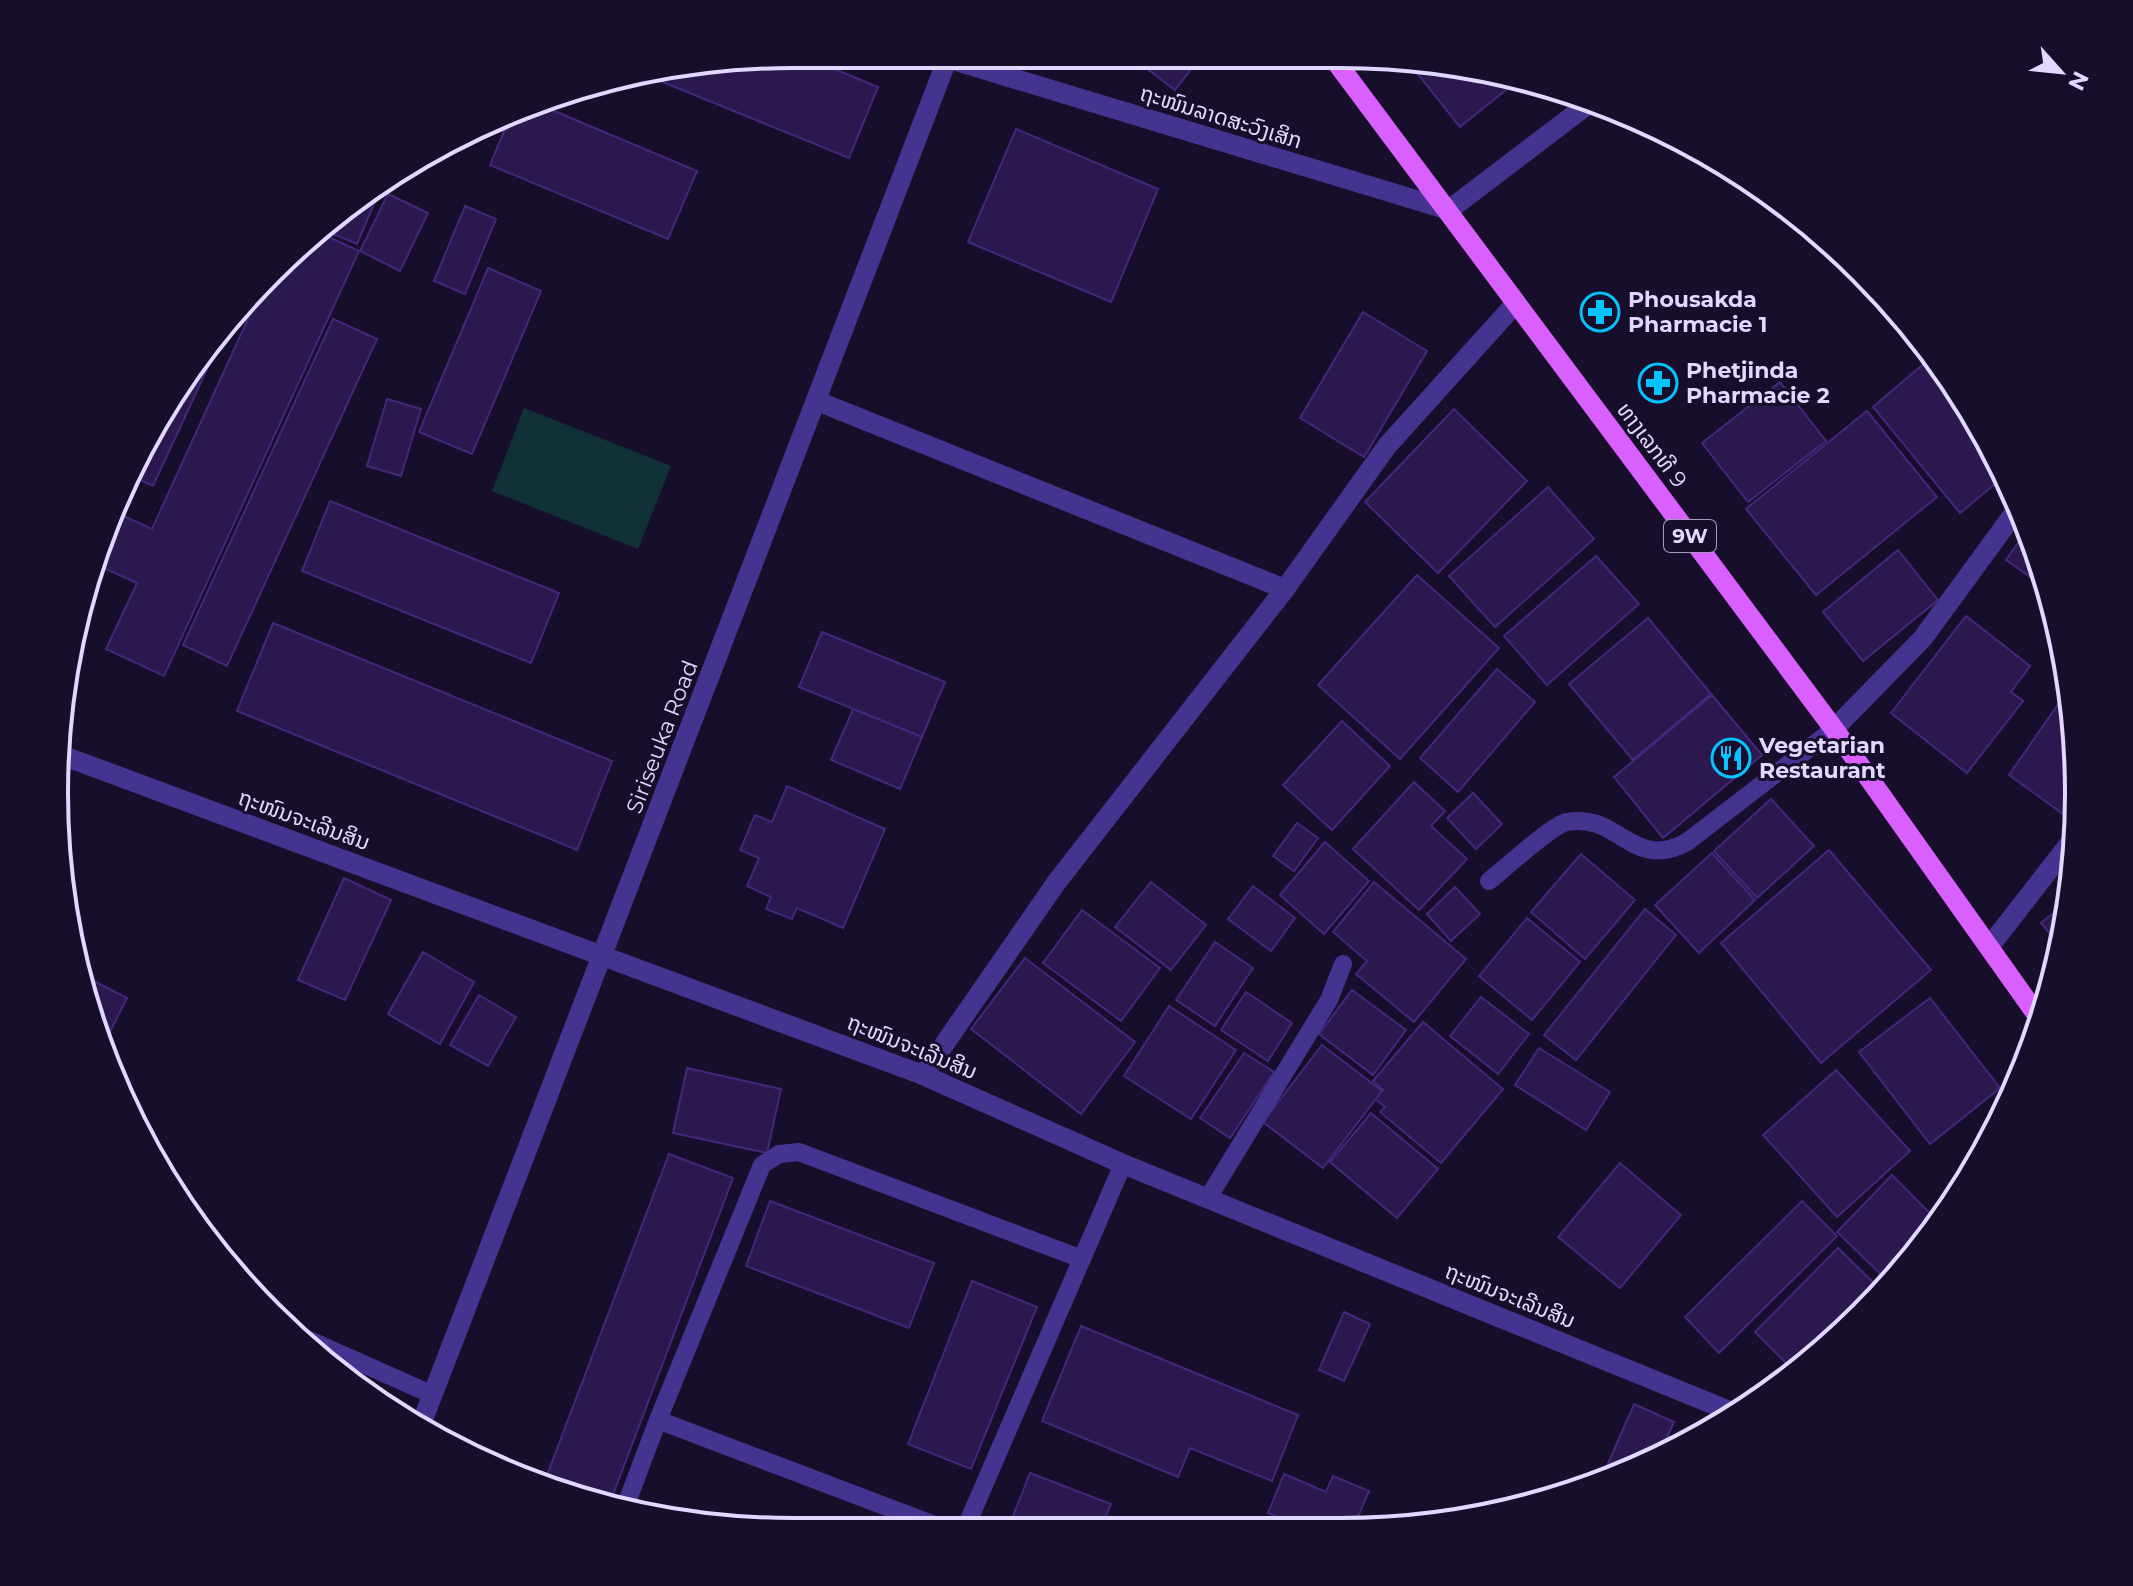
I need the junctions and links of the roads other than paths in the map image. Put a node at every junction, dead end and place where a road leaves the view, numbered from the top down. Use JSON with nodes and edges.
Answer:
{"nodes":[{"id":1,"x":936,"y":68,"type":"edge"},
{"id":2,"x":977,"y":68,"type":"edge"},
{"id":3,"x":1341,"y":68,"type":"edge"},
{"id":4,"x":1581,"y":109,"type":"edge"},
{"id":5,"x":1449,"y":210,"type":"junction"},
{"id":6,"x":1516,"y":303,"type":"junction"},
{"id":7,"x":817,"y":401,"type":"junction"},
{"id":8,"x":2011,"y":518,"type":"edge"},
{"id":9,"x":1285,"y":589,"type":"junction"},
{"id":10,"x":1834,"y":729,"type":"junction"},
{"id":11,"x":69,"y":758,"type":"edge"},
{"id":12,"x":2062,"y":854,"type":"edge"},
{"id":13,"x":1489,"y":881,"type":"dead end"},
{"id":14,"x":1989,"y":947,"type":"junction"},
{"id":15,"x":604,"y":956,"type":"junction"},
{"id":16,"x":1343,"y":964,"type":"dead end"},
{"id":17,"x":2032,"y":1008,"type":"edge"},
{"id":18,"x":923,"y":1075,"type":"junction"},
{"id":19,"x":1123,"y":1164,"type":"junction"},
{"id":20,"x":1208,"y":1198,"type":"junction"},
{"id":21,"x":1082,"y":1259,"type":"junction"},
{"id":22,"x":327,"y":1348,"type":"edge"},
{"id":23,"x":433,"y":1395,"type":"junction"},
{"id":24,"x":1723,"y":1408,"type":"edge"},
{"id":25,"x":424,"y":1417,"type":"edge"},
{"id":26,"x":658,"y":1420,"type":"junction"},
{"id":27,"x":628,"y":1498,"type":"edge"},
{"id":28,"x":916,"y":1518,"type":"edge"},
{"id":29,"x":970,"y":1518,"type":"edge"}],
"edges":[{"from":1,"to":7,"type":"street","name":"Siriseuka Road"},
{"from":2,"to":5,"type":"street","name":"ຖະໜົນລາດສະວົງເສິກ"},
{"from":3,"to":5,"type":"main road","name":"ທາງເລກທີ 9","number":"9W"},
{"from":4,"to":5,"type":"street"},
{"from":5,"to":6,"type":"main road","name":"ທາງເລກທີ 9","number":"9W"},
{"from":6,"to":9,"type":"street"},
{"from":6,"to":10,"type":"main road","name":"ທາງເລກທີ 9","number":"9W"},
{"from":7,"to":9,"type":"street"},
{"from":7,"to":15,"type":"street","name":"Siriseuka Road"},
{"from":8,"to":10,"type":"street"},
{"from":9,"to":18,"type":"street"},
{"from":10,"to":13,"type":"lane"},
{"from":10,"to":14,"type":"main road","name":"ທາງເລກທີ 9","number":"9W"},
{"from":11,"to":15,"type":"street","name":"ຖະໜົນຈະເລີນສິນ"},
{"from":12,"to":14,"type":"street"},
{"from":14,"to":17,"type":"main road","name":"ທາງເລກທີ 9","number":"9W"},
{"from":15,"to":18,"type":"street","name":"ຖະໜົນຈະເລີນສິນ"},
{"from":15,"to":23,"type":"street","name":"Siriseuka Road"},
{"from":16,"to":20,"type":"lane"},
{"from":18,"to":19,"type":"street","name":"ຖະໜົນຈະເລີນສິນ"},
{"from":19,"to":20,"type":"street","name":"ຖະໜົນຈະເລີນສິນ"},
{"from":19,"to":21,"type":"lane"},
{"from":20,"to":24,"type":"street","name":"ຖະໜົນຈະເລີນສິນ"},
{"from":21,"to":26,"type":"lane"},
{"from":21,"to":29,"type":"lane"},
{"from":22,"to":23,"type":"lane"},
{"from":23,"to":25,"type":"street","name":"Siriseuka Road"},
{"from":26,"to":27,"type":"lane"},
{"from":26,"to":28,"type":"lane"}]}
